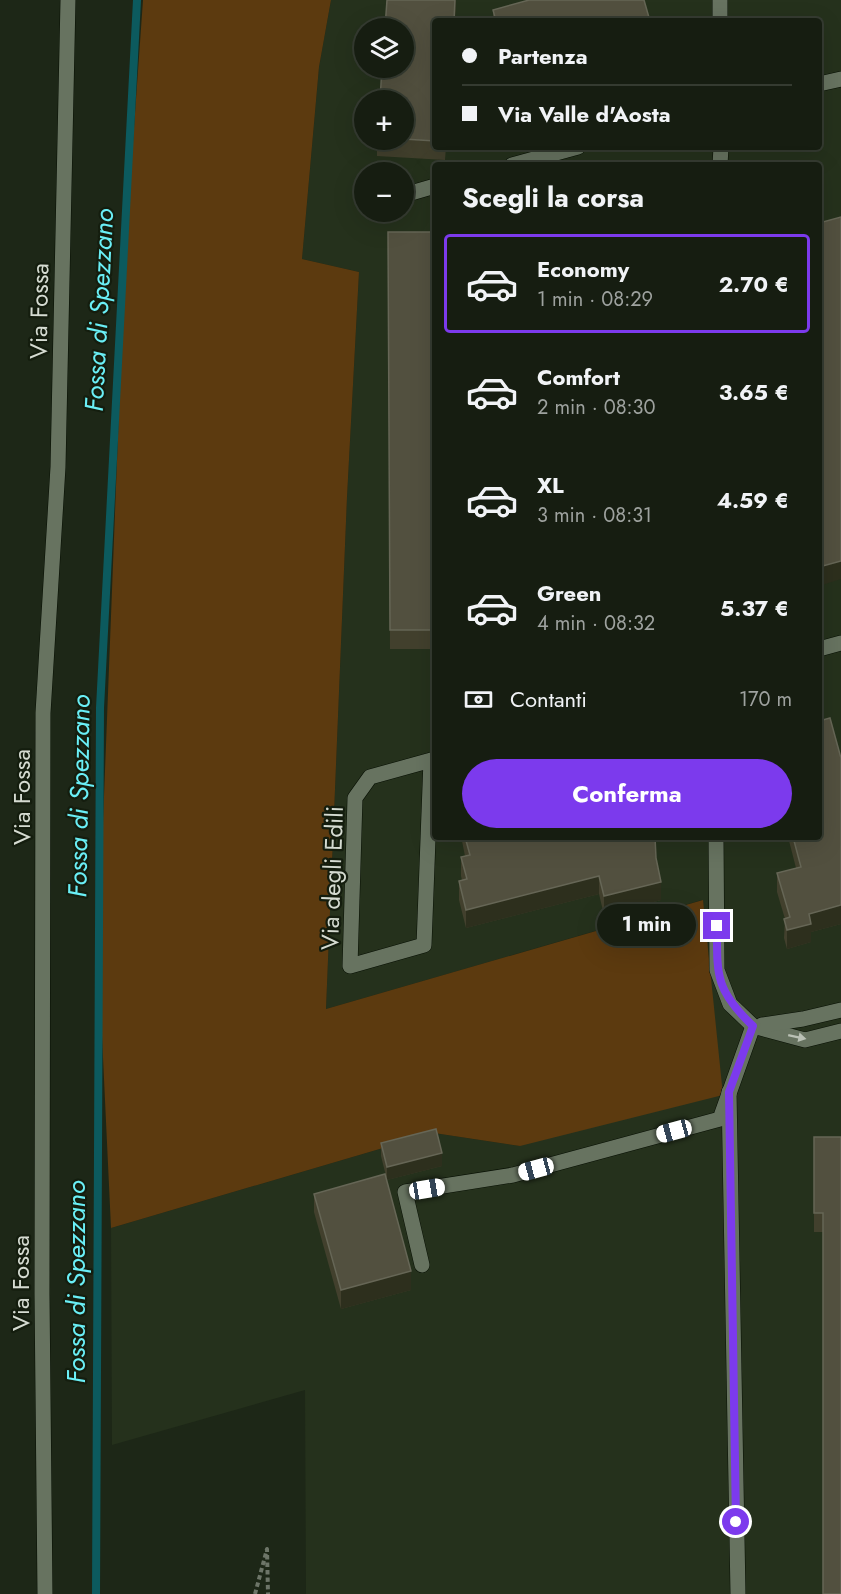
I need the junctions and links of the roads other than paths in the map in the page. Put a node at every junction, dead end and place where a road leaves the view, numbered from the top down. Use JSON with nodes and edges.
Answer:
{"nodes":[{"id":1,"x":68,"y":0,"type":"edge"},
{"id":2,"x":720,"y":0,"type":"edge"},
{"id":3,"x":720,"y":18,"type":"edge"},
{"id":4,"x":841,"y":79,"type":"edge"},
{"id":5,"x":822,"y":83,"type":"edge"},
{"id":6,"x":567,"y":150,"type":"edge"},
{"id":7,"x":523,"y":162,"type":"edge"},
{"id":8,"x":432,"y":187,"type":"edge"},
{"id":9,"x":414,"y":192,"type":"edge"},
{"id":10,"x":841,"y":643,"type":"edge"},
{"id":11,"x":822,"y":648,"type":"edge"},
{"id":12,"x":432,"y":759,"type":"edge"},
{"id":13,"x":432,"y":780,"type":"edge"},
{"id":14,"x":716,"y":840,"type":"edge"},
{"id":15,"x":841,"y":1010,"type":"edge"},
{"id":16,"x":753,"y":1026,"type":"junction"},
{"id":17,"x":841,"y":1031,"type":"edge"},
{"id":18,"x":729,"y":1092,"type":"junction"},
{"id":19,"x":422,"y":1265,"type":"dead end"},
{"id":20,"x":45,"y":1594,"type":"edge"},
{"id":21,"x":738,"y":1594,"type":"edge"}],
"edges":[{"from":1,"to":20,"type":"street","name":"Via Fossa"},
{"from":2,"to":3,"type":"street"},
{"from":4,"to":5,"type":"street"},
{"from":6,"to":7,"type":"street"},
{"from":8,"to":9,"type":"street"},
{"from":10,"to":11,"type":"street"},
{"from":12,"to":13,"type":"street","name":"Via degli Edili"},
{"from":14,"to":16,"type":"street"},
{"from":15,"to":16,"type":"street"},
{"from":16,"to":17,"type":"street","one_way":true},
{"from":16,"to":18,"type":"street"},
{"from":18,"to":19,"type":"street"},
{"from":18,"to":21,"type":"street"}]}
